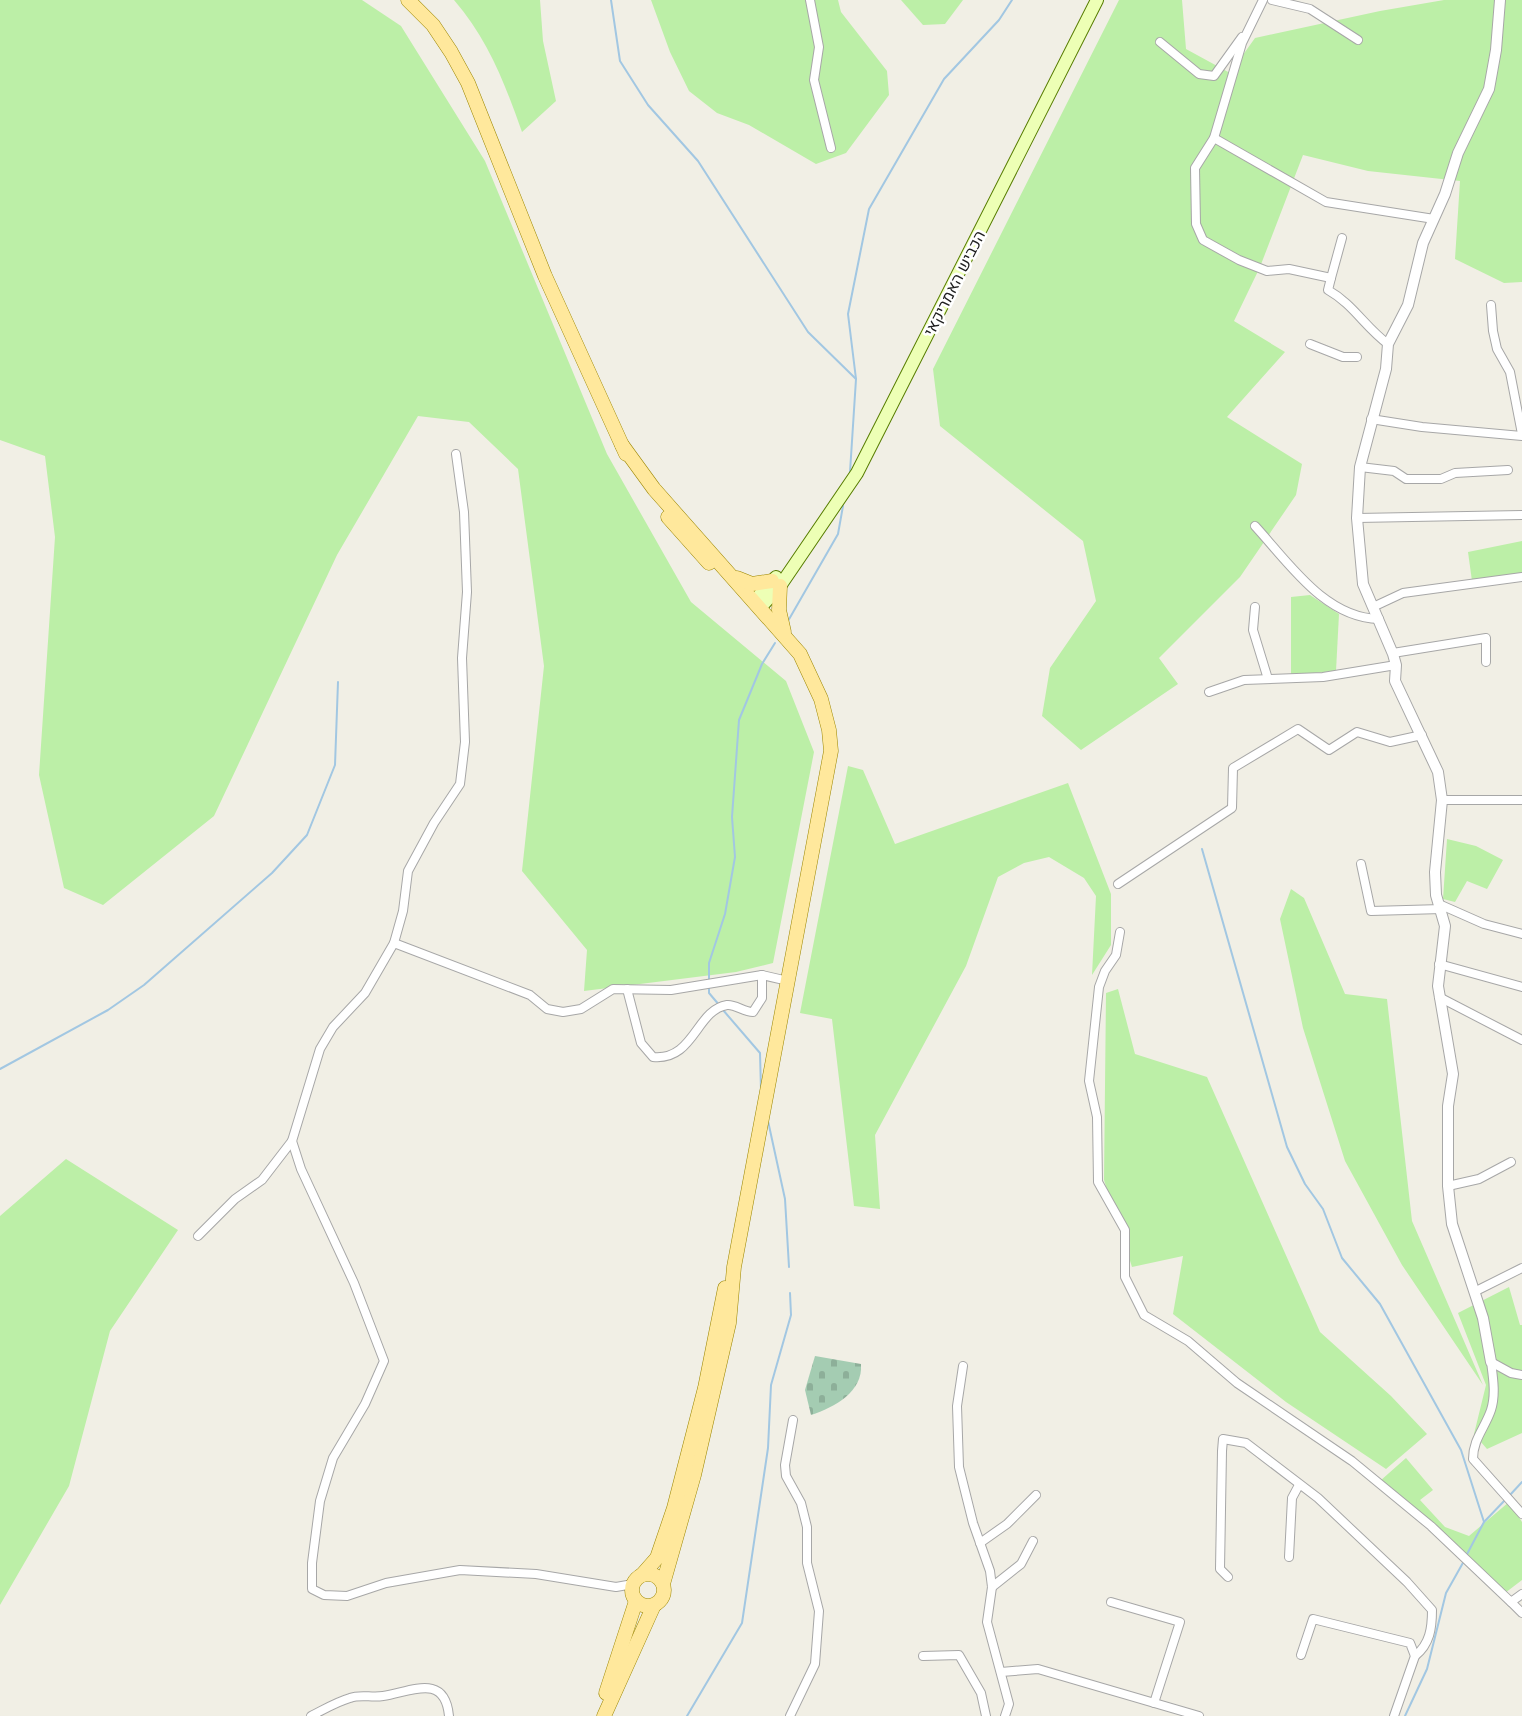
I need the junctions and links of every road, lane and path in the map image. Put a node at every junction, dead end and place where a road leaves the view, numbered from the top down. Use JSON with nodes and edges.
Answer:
{"nodes":[{"id":1,"x":408,"y":0,"type":"edge"},
{"id":2,"x":810,"y":0,"type":"edge"},
{"id":3,"x":1097,"y":0,"type":"edge"},
{"id":4,"x":1263,"y":0,"type":"edge"},
{"id":5,"x":1272,"y":0,"type":"edge"},
{"id":6,"x":1500,"y":0,"type":"edge"},
{"id":7,"x":1245,"y":38,"type":"junction"},
{"id":8,"x":1358,"y":40,"type":"dead end"},
{"id":9,"x":1160,"y":42,"type":"dead end"},
{"id":10,"x":1214,"y":138,"type":"junction"},
{"id":11,"x":831,"y":148,"type":"dead end"},
{"id":12,"x":1434,"y":219,"type":"junction"},
{"id":13,"x":1342,"y":238,"type":"dead end"},
{"id":14,"x":1331,"y":278,"type":"junction"},
{"id":15,"x":1491,"y":305,"type":"dead end"},
{"id":16,"x":1310,"y":344,"type":"dead end"},
{"id":17,"x":1388,"y":344,"type":"junction"},
{"id":18,"x":1357,"y":357,"type":"dead end"},
{"id":19,"x":1371,"y":419,"type":"junction"},
{"id":20,"x":1522,"y":435,"type":"edge"},
{"id":21,"x":622,"y":446,"type":"junction"},
{"id":22,"x":456,"y":454,"type":"dead end"},
{"id":23,"x":1360,"y":466,"type":"junction"},
{"id":24,"x":1508,"y":470,"type":"dead end"},
{"id":25,"x":1522,"y":514,"type":"edge"},
{"id":26,"x":1357,"y":518,"type":"junction"},
{"id":27,"x":1255,"y":526,"type":"dead end"},
{"id":28,"x":734,"y":577,"type":"junction"},
{"id":29,"x":1522,"y":577,"type":"edge"},
{"id":30,"x":776,"y":583,"type":"junction"},
{"id":31,"x":755,"y":606,"type":"junction"},
{"id":32,"x":1255,"y":607,"type":"dead end"},
{"id":33,"x":1373,"y":607,"type":"junction"},
{"id":34,"x":1379,"y":619,"type":"junction"},
{"id":35,"x":788,"y":640,"type":"junction"},
{"id":36,"x":1393,"y":652,"type":"junction"},
{"id":37,"x":1486,"y":662,"type":"dead end"},
{"id":38,"x":1396,"y":665,"type":"junction"},
{"id":39,"x":1268,"y":679,"type":"junction"},
{"id":40,"x":814,"y":685,"type":"junction"},
{"id":41,"x":1209,"y":692,"type":"dead end"},
{"id":42,"x":1422,"y":735,"type":"junction"},
{"id":43,"x":1442,"y":800,"type":"junction"},
{"id":44,"x":1522,"y":800,"type":"edge"},
{"id":45,"x":1361,"y":864,"type":"dead end"},
{"id":46,"x":1118,"y":884,"type":"dead end"},
{"id":47,"x":1441,"y":907,"type":"junction"},
{"id":48,"x":1120,"y":932,"type":"dead end"},
{"id":49,"x":1522,"y":934,"type":"edge"},
{"id":50,"x":394,"y":943,"type":"junction"},
{"id":51,"x":1439,"y":964,"type":"junction"},
{"id":52,"x":762,"y":975,"type":"junction"},
{"id":53,"x":788,"y":981,"type":"junction"},
{"id":54,"x":1522,"y":987,"type":"edge"},
{"id":55,"x":627,"y":989,"type":"junction"},
{"id":56,"x":1439,"y":997,"type":"junction"},
{"id":57,"x":1522,"y":1040,"type":"edge"},
{"id":58,"x":292,"y":1141,"type":"junction"},
{"id":59,"x":1511,"y":1162,"type":"dead end"},
{"id":60,"x":1448,"y":1186,"type":"junction"},
{"id":61,"x":198,"y":1236,"type":"dead end"},
{"id":62,"x":1522,"y":1268,"type":"edge"},
{"id":63,"x":1474,"y":1292,"type":"junction"},
{"id":64,"x":1491,"y":1362,"type":"junction"},
{"id":65,"x":963,"y":1366,"type":"dead end"},
{"id":66,"x":1522,"y":1375,"type":"edge"},
{"id":67,"x":793,"y":1420,"type":"dead end"},
{"id":68,"x":689,"y":1474,"type":"junction"},
{"id":69,"x":1299,"y":1485,"type":"junction"},
{"id":70,"x":1036,"y":1495,"type":"dead end"},
{"id":71,"x":1522,"y":1514,"type":"edge"},
{"id":72,"x":1033,"y":1541,"type":"dead end"},
{"id":73,"x":980,"y":1543,"type":"junction"},
{"id":74,"x":1289,"y":1557,"type":"dead end"},
{"id":75,"x":1228,"y":1577,"type":"dead end"},
{"id":76,"x":638,"y":1580,"type":"junction"},
{"id":77,"x":663,"y":1584,"type":"junction"},
{"id":78,"x":992,"y":1587,"type":"junction"},
{"id":79,"x":1522,"y":1594,"type":"edge"},
{"id":80,"x":636,"y":1601,"type":"junction"},
{"id":81,"x":1111,"y":1602,"type":"dead end"},
{"id":82,"x":1511,"y":1602,"type":"junction"},
{"id":83,"x":654,"y":1605,"type":"junction"},
{"id":84,"x":1522,"y":1613,"type":"edge"},
{"id":85,"x":1301,"y":1655,"type":"dead end"},
{"id":86,"x":923,"y":1656,"type":"dead end"},
{"id":87,"x":1415,"y":1656,"type":"junction"},
{"id":88,"x":1001,"y":1672,"type":"junction"},
{"id":89,"x":1154,"y":1703,"type":"junction"},
{"id":90,"x":311,"y":1716,"type":"edge"},
{"id":91,"x":449,"y":1716,"type":"edge"},
{"id":92,"x":598,"y":1716,"type":"edge"},
{"id":93,"x":604,"y":1716,"type":"edge"},
{"id":94,"x":790,"y":1716,"type":"edge"},
{"id":95,"x":986,"y":1716,"type":"edge"},
{"id":96,"x":1005,"y":1716,"type":"edge"},
{"id":97,"x":1199,"y":1716,"type":"edge"},
{"id":98,"x":1394,"y":1716,"type":"edge"}],
"edges":[{"from":1,"to":21,"type":"main road"},
{"from":2,"to":11,"type":"street"},
{"from":3,"to":30,"type":"main road","name":"הכביש האמריקאי"},
{"from":4,"to":7,"type":"street"},
{"from":5,"to":8,"type":"street"},
{"from":6,"to":12,"type":"street"},
{"from":7,"to":9,"type":"street"},
{"from":7,"to":10,"type":"street"},
{"from":10,"to":12,"type":"street"},
{"from":10,"to":14,"type":"street"},
{"from":12,"to":17,"type":"street"},
{"from":13,"to":14,"type":"street"},
{"from":14,"to":17,"type":"street"},
{"from":15,"to":20,"type":"street"},
{"from":16,"to":18,"type":"street"},
{"from":17,"to":19,"type":"street"},
{"from":19,"to":20,"type":"street"},
{"from":19,"to":23,"type":"street"},
{"from":21,"to":28,"type":"main road"},
{"from":21,"to":31,"type":"main road"},
{"from":22,"to":50,"type":"street"},
{"from":23,"to":24,"type":"street"},
{"from":23,"to":26,"type":"street"},
{"from":25,"to":26,"type":"street"},
{"from":26,"to":33,"type":"street"},
{"from":27,"to":34,"type":"street"},
{"from":28,"to":30,"type":"main road"},
{"from":28,"to":31,"type":"main road"},
{"from":29,"to":33,"type":"street"},
{"from":30,"to":31,"type":"main road","name":"הכביש האמריקאי"},
{"from":30,"to":35,"type":"main road"},
{"from":31,"to":35,"type":"main road"},
{"from":31,"to":40,"type":"main road"},
{"from":32,"to":39,"type":"street"},
{"from":33,"to":34,"type":"street"},
{"from":34,"to":36,"type":"street"},
{"from":35,"to":40,"type":"main road"},
{"from":36,"to":37,"type":"street"},
{"from":36,"to":38,"type":"street"},
{"from":38,"to":39,"type":"street"},
{"from":38,"to":42,"type":"street"},
{"from":39,"to":41,"type":"street"},
{"from":40,"to":53,"type":"main road"},
{"from":42,"to":43,"type":"street"},
{"from":42,"to":46,"type":"street"},
{"from":43,"to":44,"type":"street"},
{"from":43,"to":47,"type":"street"},
{"from":45,"to":47,"type":"street"},
{"from":47,"to":49,"type":"street"},
{"from":47,"to":51,"type":"street"},
{"from":48,"to":82,"type":"street"},
{"from":50,"to":55,"type":"street"},
{"from":50,"to":58,"type":"street"},
{"from":51,"to":54,"type":"street"},
{"from":51,"to":56,"type":"street"},
{"from":52,"to":53,"type":"street"},
{"from":52,"to":55,"type":"street"},
{"from":52,"to":55,"type":"street"},
{"from":53,"to":68,"type":"main road"},
{"from":56,"to":57,"type":"street"},
{"from":56,"to":60,"type":"street"},
{"from":58,"to":61,"type":"street"},
{"from":58,"to":76,"type":"street"},
{"from":59,"to":60,"type":"street"},
{"from":60,"to":63,"type":"street"},
{"from":62,"to":63,"type":"street"},
{"from":63,"to":64,"type":"street"},
{"from":64,"to":66,"type":"street"},
{"from":64,"to":71,"type":"street"},
{"from":65,"to":73,"type":"street"},
{"from":67,"to":94,"type":"street"},
{"from":68,"to":76,"type":"main road"},
{"from":68,"to":77,"type":"main road"},
{"from":69,"to":74,"type":"street"},
{"from":69,"to":75,"type":"street"},
{"from":69,"to":87,"type":"street"},
{"from":70,"to":73,"type":"street"},
{"from":72,"to":78,"type":"street"},
{"from":73,"to":78,"type":"street"},
{"from":76,"to":77,"type":"main road"},
{"from":76,"to":80,"type":"main road"},
{"from":77,"to":83,"type":"main road"},
{"from":78,"to":88,"type":"street"},
{"from":79,"to":82,"type":"street"},
{"from":80,"to":83,"type":"main road"},
{"from":80,"to":92,"type":"main road"},
{"from":81,"to":89,"type":"street"},
{"from":82,"to":84,"type":"street"},
{"from":83,"to":93,"type":"main road"},
{"from":85,"to":87,"type":"street"},
{"from":86,"to":95,"type":"street"},
{"from":87,"to":98,"type":"street"},
{"from":88,"to":89,"type":"street"},
{"from":88,"to":96,"type":"street"},
{"from":89,"to":97,"type":"street"},
{"from":90,"to":91,"type":"street"}]}
